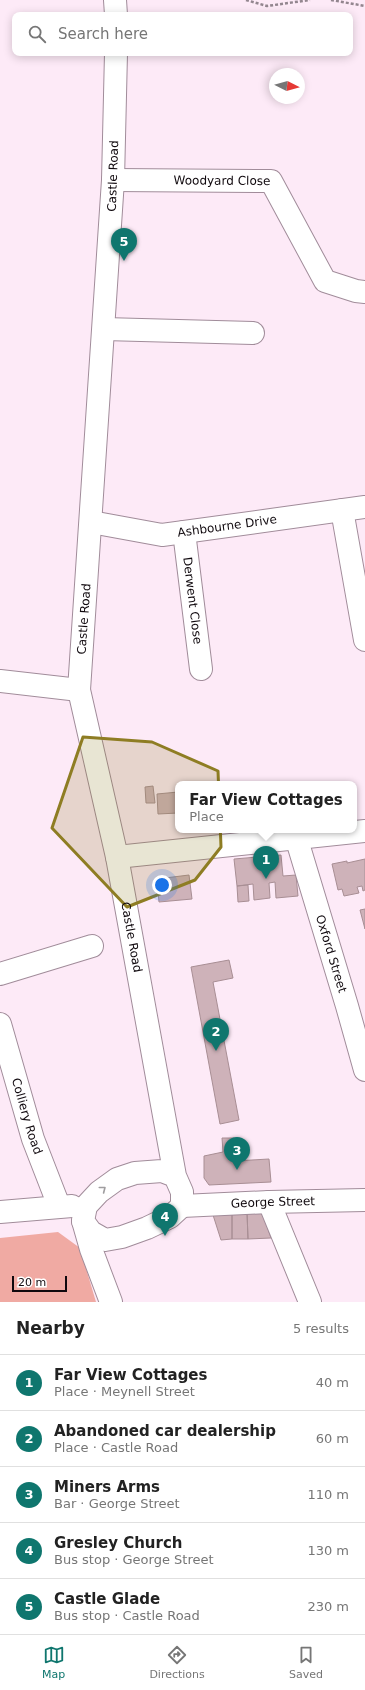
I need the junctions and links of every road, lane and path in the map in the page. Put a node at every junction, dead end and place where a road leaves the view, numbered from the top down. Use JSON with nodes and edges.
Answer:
{"nodes":[{"id":1,"x":115,"y":0,"type":"edge"},
{"id":2,"x":246,"y":0,"type":"edge"},
{"id":3,"x":310,"y":0,"type":"edge"},
{"id":4,"x":331,"y":0,"type":"edge"},
{"id":5,"x":365,"y":6,"type":"edge"},
{"id":6,"x":116,"y":12,"type":"edge"},
{"id":7,"x":116,"y":56,"type":"edge"},
{"id":8,"x":113,"y":180,"type":"junction"},
{"id":9,"x":365,"y":292,"type":"edge"},
{"id":10,"x":104,"y":329,"type":"junction"},
{"id":11,"x":253,"y":334,"type":"dead end"},
{"id":12,"x":365,"y":507,"type":"edge"},
{"id":13,"x":342,"y":510,"type":"junction"},
{"id":14,"x":91,"y":522,"type":"junction"},
{"id":15,"x":184,"y":532,"type":"junction"},
{"id":16,"x":365,"y":640,"type":"edge"},
{"id":17,"x":201,"y":669,"type":"dead end"},
{"id":18,"x":0,"y":681,"type":"edge"},
{"id":19,"x":79,"y":690,"type":"junction"},
{"id":20,"x":335,"y":833,"type":"edge"},
{"id":21,"x":296,"y":837,"type":"junction"},
{"id":22,"x":117,"y":857,"type":"junction"},
{"id":23,"x":92,"y":946,"type":"dead end"},
{"id":24,"x":0,"y":974,"type":"edge"},
{"id":25,"x":1,"y":1027,"type":"edge"},
{"id":26,"x":365,"y":1070,"type":"edge"},
{"id":27,"x":174,"y":1176,"type":"junction"},
{"id":28,"x":365,"y":1200,"type":"edge"},
{"id":29,"x":269,"y":1202,"type":"junction"},
{"id":30,"x":59,"y":1206,"type":"junction"},
{"id":31,"x":182,"y":1206,"type":"junction"},
{"id":32,"x":0,"y":1212,"type":"edge"},
{"id":33,"x":85,"y":1213,"type":"junction"},
{"id":34,"x":122,"y":1237,"type":"junction"},
{"id":35,"x":100,"y":1270,"type":"junction"},
{"id":36,"x":111,"y":1302,"type":"edge"},
{"id":37,"x":310,"y":1302,"type":"edge"}],
"edges":[{"from":1,"to":6,"type":"street"},
{"from":2,"to":3,"type":"path"},
{"from":4,"to":5,"type":"path"},
{"from":7,"to":8,"type":"street","name":"Castle Road"},
{"from":8,"to":9,"type":"street","name":"Woodyard Close"},
{"from":8,"to":10,"type":"street","name":"Castle Road"},
{"from":10,"to":11,"type":"street"},
{"from":10,"to":14,"type":"street","name":"Castle Road"},
{"from":12,"to":13,"type":"street","name":"Ashbourne Drive"},
{"from":13,"to":15,"type":"street","name":"Ashbourne Drive"},
{"from":13,"to":16,"type":"street"},
{"from":14,"to":15,"type":"street","name":"Ashbourne Drive"},
{"from":14,"to":19,"type":"street","name":"Castle Road"},
{"from":15,"to":17,"type":"street","name":"Derwent Close"},
{"from":18,"to":19,"type":"street"},
{"from":19,"to":22,"type":"street","name":"Castle Road"},
{"from":20,"to":21,"type":"street"},
{"from":21,"to":22,"type":"street"},
{"from":21,"to":26,"type":"street","name":"Oxford Street"},
{"from":22,"to":27,"type":"street","name":"Castle Road"},
{"from":23,"to":24,"type":"street"},
{"from":25,"to":30,"type":"street","name":"Colliery Road"},
{"from":27,"to":31,"type":"street","name":"Castle Road"},
{"from":33,"to":27,"type":"street","one_way":true},
{"from":28,"to":29,"type":"street","name":"George Street"},
{"from":29,"to":31,"type":"street","name":"George Street"},
{"from":29,"to":37,"type":"street"},
{"from":30,"to":32,"type":"street"},
{"from":30,"to":33,"type":"street"},
{"from":31,"to":34,"type":"street"},
{"from":33,"to":34,"type":"street"},
{"from":33,"to":35,"type":"street"},
{"from":34,"to":35,"type":"street"},
{"from":35,"to":36,"type":"street"}]}
